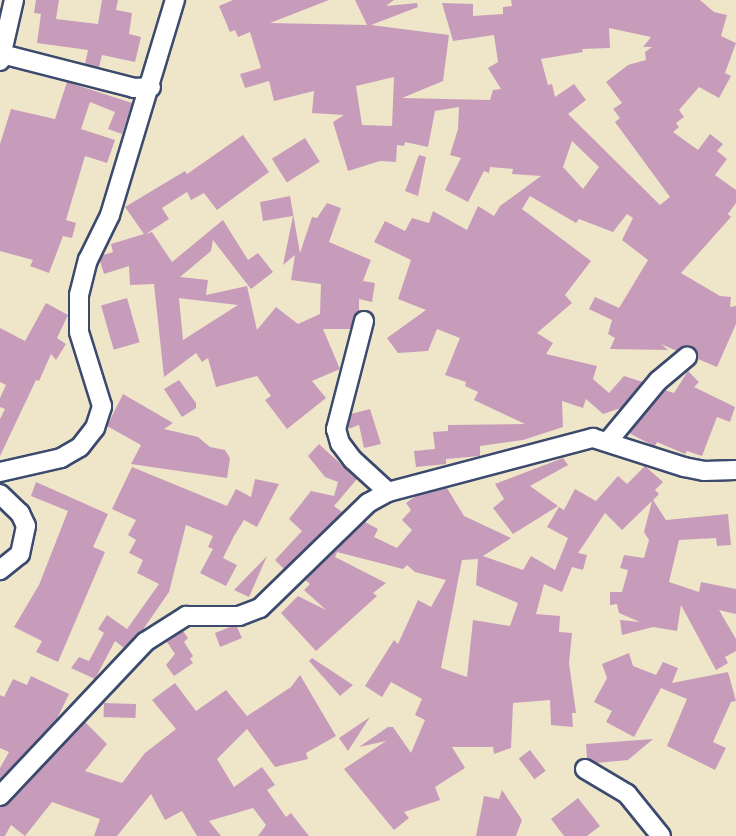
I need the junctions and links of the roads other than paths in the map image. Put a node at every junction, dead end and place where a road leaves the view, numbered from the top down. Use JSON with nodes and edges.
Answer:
{"nodes":[{"id":1,"x":14,"y":0,"type":"edge"},
{"id":2,"x":175,"y":0,"type":"edge"},
{"id":3,"x":1,"y":58,"type":"edge"},
{"id":4,"x":151,"y":87,"type":"junction"},
{"id":5,"x":364,"y":321,"type":"dead end"},
{"id":6,"x":687,"y":357,"type":"dead end"},
{"id":7,"x":609,"y":440,"type":"junction"},
{"id":8,"x":736,"y":470,"type":"edge"},
{"id":9,"x":0,"y":472,"type":"edge"},
{"id":10,"x":388,"y":492,"type":"junction"},
{"id":11,"x":0,"y":495,"type":"edge"},
{"id":12,"x":0,"y":570,"type":"edge"},
{"id":13,"x":585,"y":769,"type":"dead end"},
{"id":14,"x":0,"y":795,"type":"edge"},
{"id":15,"x":661,"y":836,"type":"edge"}],
"edges":[{"from":1,"to":3,"type":"street"},
{"from":2,"to":4,"type":"street"},
{"from":3,"to":4,"type":"street"},
{"from":4,"to":9,"type":"street"},
{"from":5,"to":10,"type":"street"},
{"from":6,"to":7,"type":"street"},
{"from":7,"to":8,"type":"street"},
{"from":7,"to":10,"type":"street"},
{"from":10,"to":14,"type":"street"},
{"from":11,"to":12,"type":"street"},
{"from":13,"to":15,"type":"street"}]}
